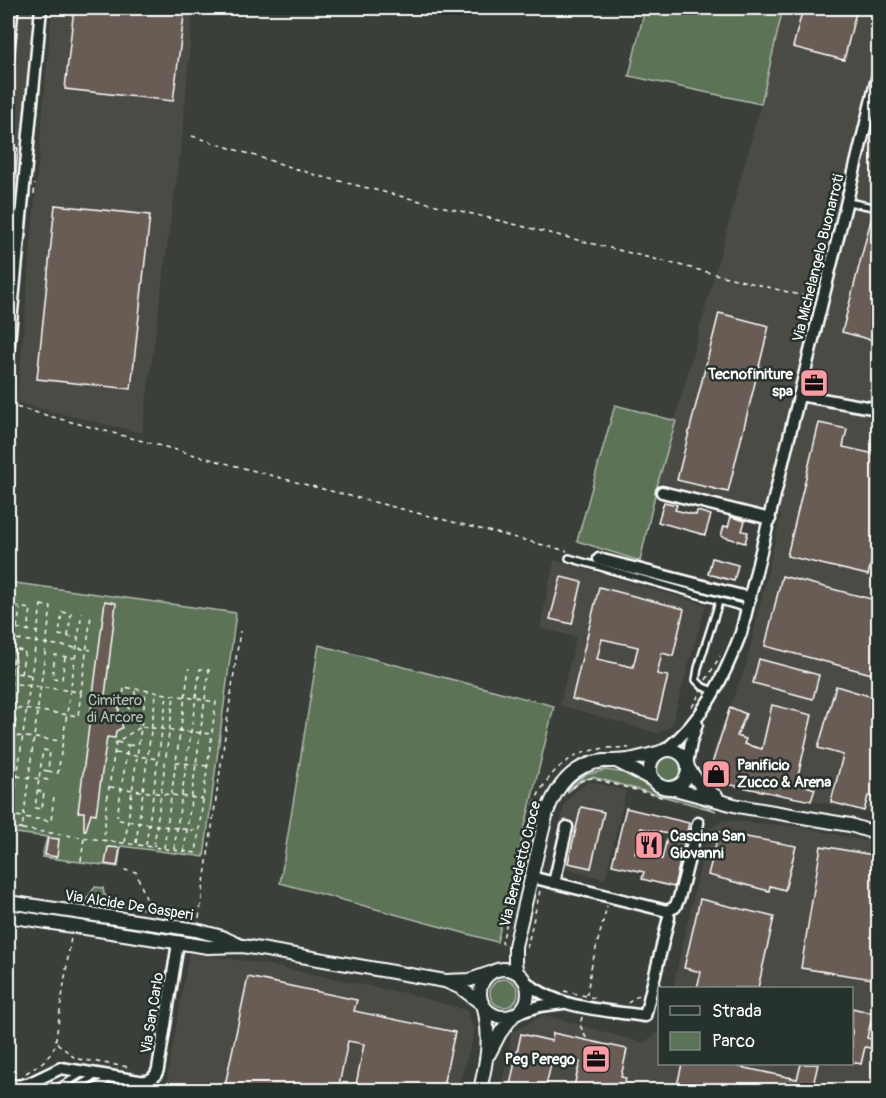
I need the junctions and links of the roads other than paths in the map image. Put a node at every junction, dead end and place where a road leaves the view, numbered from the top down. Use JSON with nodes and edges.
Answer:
{"nodes":[{"id":1,"x":15,"y":8,"type":"edge"},
{"id":2,"x":41,"y":8,"type":"edge"},
{"id":3,"x":879,"y":74,"type":"edge"},
{"id":4,"x":8,"y":84,"type":"edge"},
{"id":5,"x":848,"y":202,"type":"junction"},
{"id":6,"x":879,"y":208,"type":"edge"},
{"id":7,"x":8,"y":353,"type":"edge"},
{"id":8,"x":799,"y":395,"type":"junction"},
{"id":9,"x":879,"y":409,"type":"edge"},
{"id":10,"x":662,"y":492,"type":"dead end"},
{"id":11,"x":770,"y":519,"type":"junction"},
{"id":12,"x":569,"y":558,"type":"dead end"},
{"id":13,"x":599,"y":559,"type":"dead end"},
{"id":14,"x":719,"y":602,"type":"junction"},
{"id":15,"x":749,"y":604,"type":"junction"},
{"id":16,"x":714,"y":692,"type":"junction"},
{"id":17,"x":702,"y":713,"type":"junction"},
{"id":18,"x":662,"y":751,"type":"junction"},
{"id":19,"x":617,"y":761,"type":"junction"},
{"id":20,"x":687,"y":766,"type":"junction"},
{"id":21,"x":654,"y":781,"type":"junction"},
{"id":22,"x":671,"y":788,"type":"junction"},
{"id":23,"x":725,"y":803,"type":"junction"},
{"id":24,"x":698,"y":823,"type":"dead end"},
{"id":25,"x":850,"y":825,"type":"junction"},
{"id":26,"x":879,"y":826,"type":"edge"},
{"id":27,"x":567,"y":827,"type":"dead end"},
{"id":28,"x":879,"y":834,"type":"edge"},
{"id":29,"x":531,"y":877,"type":"junction"},
{"id":30,"x":554,"y":883,"type":"junction"},
{"id":31,"x":8,"y":902,"type":"edge"},
{"id":32,"x":8,"y":916,"type":"edge"},
{"id":33,"x":669,"y":917,"type":"dead end"},
{"id":34,"x":181,"y":928,"type":"junction"},
{"id":35,"x":178,"y":943,"type":"junction"},
{"id":36,"x":243,"y":946,"type":"junction"},
{"id":37,"x":515,"y":946,"type":"junction"},
{"id":38,"x":493,"y":972,"type":"junction"},
{"id":39,"x":520,"y":976,"type":"junction"},
{"id":40,"x":445,"y":981,"type":"junction"},
{"id":41,"x":566,"y":1003,"type":"junction"},
{"id":42,"x":483,"y":1005,"type":"junction"},
{"id":43,"x":517,"y":1014,"type":"junction"},
{"id":44,"x":489,"y":1055,"type":"junction"},
{"id":45,"x":81,"y":1071,"type":"junction"},
{"id":46,"x":99,"y":1074,"type":"junction"},
{"id":47,"x":113,"y":1077,"type":"junction"},
{"id":48,"x":12,"y":1084,"type":"edge"},
{"id":49,"x":32,"y":1090,"type":"edge"},
{"id":50,"x":54,"y":1090,"type":"edge"},
{"id":51,"x":70,"y":1090,"type":"edge"},
{"id":52,"x":90,"y":1090,"type":"edge"},
{"id":53,"x":480,"y":1090,"type":"edge"}],
"edges":[{"from":1,"to":4,"type":"lane"},
{"from":2,"to":7,"type":"street"},
{"from":3,"to":5,"type":"street","name":"Via Michelangelo Buonarroti"},
{"from":5,"to":6,"type":"lane"},
{"from":5,"to":8,"type":"street","name":"Via Michelangelo Buonarroti"},
{"from":8,"to":9,"type":"street"},
{"from":8,"to":11,"type":"street","name":"Via Michelangelo Buonarroti"},
{"from":10,"to":11,"type":"street"},
{"from":11,"to":15,"type":"street","name":"Via Michelangelo Buonarroti"},
{"from":12,"to":14,"type":"lane"},
{"from":13,"to":15,"type":"street"},
{"from":14,"to":15,"type":"lane"},
{"from":14,"to":16,"type":"lane"},
{"from":15,"to":16,"type":"street","name":"Via Michelangelo Buonarroti"},
{"from":16,"to":17,"type":"street","name":"Via Michelangelo Buonarroti"},
{"from":17,"to":18,"type":"street","name":"Via Michelangelo Buonarroti"},
{"from":17,"to":20,"type":"street","name":"Via Michelangelo Buonarroti"},
{"from":18,"to":19,"type":"street","name":"Via Benedetto Croce"},
{"from":18,"to":20,"type":"street"},
{"from":18,"to":21,"type":"street"},
{"from":19,"to":21,"type":"street"},
{"from":19,"to":29,"type":"street","name":"Via Benedetto Croce"},
{"from":20,"to":22,"type":"street"},
{"from":20,"to":23,"type":"street"},
{"from":21,"to":22,"type":"street"},
{"from":22,"to":23,"type":"street"},
{"from":23,"to":25,"type":"street"},
{"from":24,"to":30,"type":"street"},
{"from":25,"to":26,"type":"street"},
{"from":25,"to":28,"type":"street"},
{"from":27,"to":30,"type":"street"},
{"from":29,"to":30,"type":"street"},
{"from":29,"to":37,"type":"street","name":"Via Benedetto Croce"},
{"from":31,"to":34,"type":"street","name":"Via Alcide De Gasperi"},
{"from":32,"to":35,"type":"street","name":"Via Alcide De Gasperi"},
{"from":33,"to":41,"type":"street"},
{"from":34,"to":35,"type":"lane"},
{"from":34,"to":36,"type":"street","name":"Via Alcide De Gasperi"},
{"from":35,"to":36,"type":"street","name":"Via Alcide De Gasperi"},
{"from":35,"to":47,"type":"street","name":"Via San Carlo"},
{"from":36,"to":40,"type":"street","name":"Via Alcide De Gasperi"},
{"from":37,"to":38,"type":"street","name":"Via Benedetto Croce"},
{"from":37,"to":39,"type":"street","name":"Via Benedetto Croce"},
{"from":38,"to":39,"type":"street"},
{"from":38,"to":40,"type":"street","name":"Via Alcide De Gasperi"},
{"from":38,"to":42,"type":"street"},
{"from":39,"to":41,"type":"street"},
{"from":39,"to":43,"type":"street"},
{"from":40,"to":42,"type":"street","name":"Via Alcide De Gasperi"},
{"from":41,"to":43,"type":"street"},
{"from":42,"to":43,"type":"street"},
{"from":42,"to":44,"type":"street"},
{"from":43,"to":44,"type":"street"},
{"from":44,"to":53,"type":"street"},
{"from":45,"to":46,"type":"street","name":"Via San Carlo"},
{"from":45,"to":48,"type":"street","name":"Via San Carlo"},
{"from":45,"to":50,"type":"lane"},
{"from":46,"to":47,"type":"street","name":"Via San Carlo"},
{"from":46,"to":51,"type":"lane"},
{"from":47,"to":52,"type":"lane"},
{"from":48,"to":49,"type":"lane"}]}
